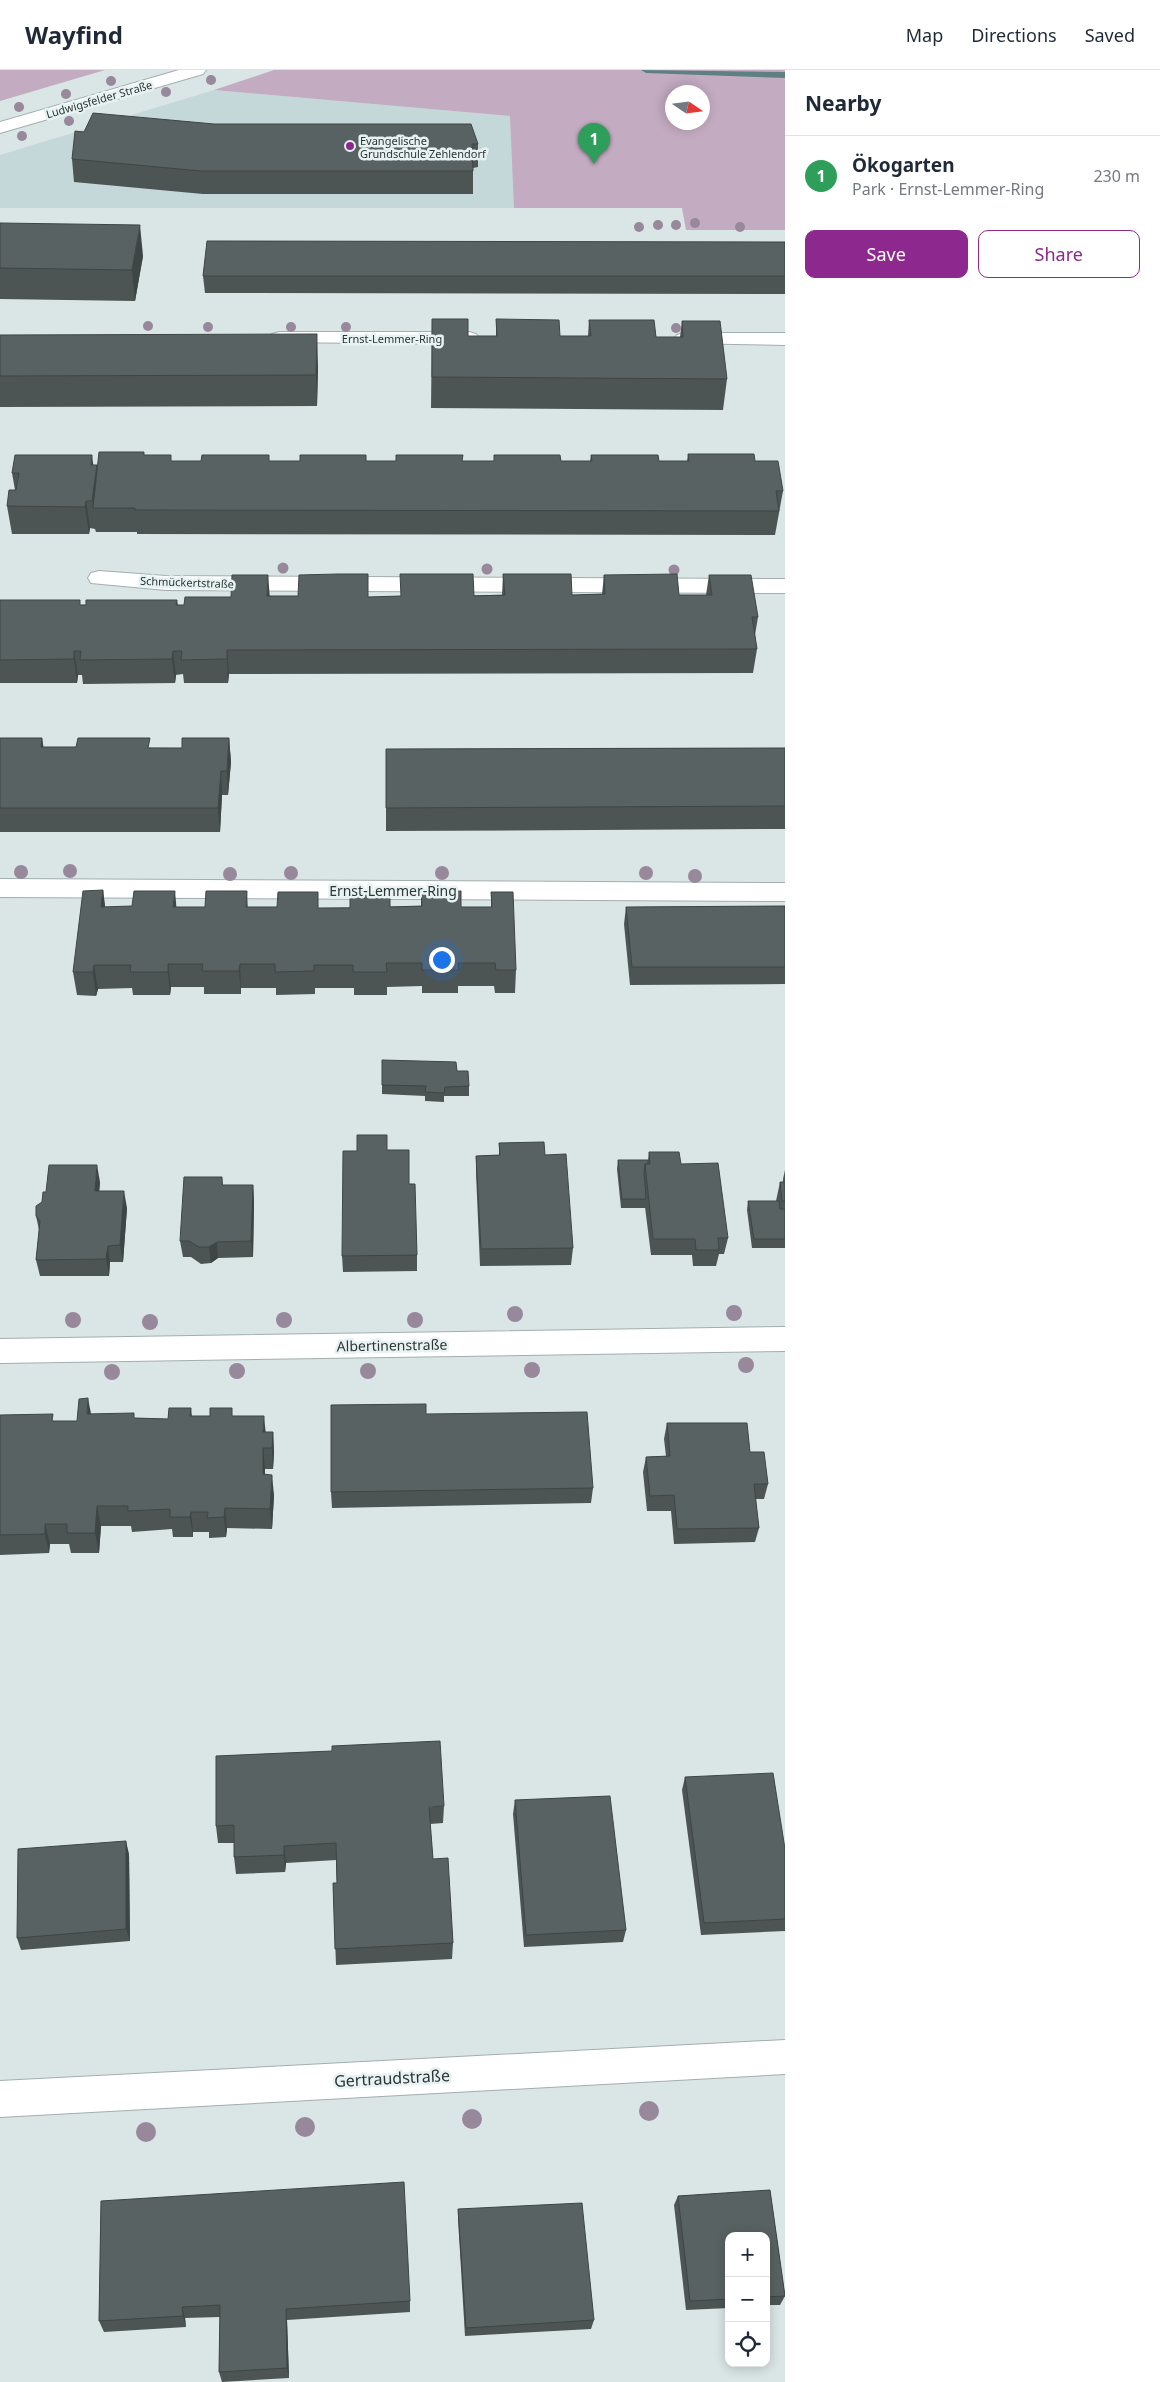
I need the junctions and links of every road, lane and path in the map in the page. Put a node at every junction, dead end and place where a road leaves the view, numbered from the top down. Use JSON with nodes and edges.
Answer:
{"nodes":[{"id":1,"x":197,"y":70,"type":"edge"},
{"id":2,"x":0,"y":128,"type":"edge"},
{"id":3,"x":258,"y":338,"type":"edge"},
{"id":4,"x":487,"y":338,"type":"edge"},
{"id":5,"x":666,"y":339,"type":"edge"},
{"id":6,"x":785,"y":339,"type":"edge"},
{"id":7,"x":98,"y":578,"type":"dead end"},
{"id":8,"x":785,"y":586,"type":"edge"},
{"id":9,"x":0,"y":888,"type":"edge"},
{"id":10,"x":785,"y":892,"type":"edge"},
{"id":11,"x":785,"y":1339,"type":"edge"},
{"id":12,"x":0,"y":1351,"type":"edge"},
{"id":13,"x":785,"y":2057,"type":"edge"},
{"id":14,"x":0,"y":2099,"type":"edge"}],
"edges":[{"from":1,"to":2,"type":"street","name":"Ludwigsfelder Straße"},
{"from":3,"to":4,"type":"street","name":"Ernst-Lemmer-Ring"},
{"from":5,"to":6,"type":"street"},
{"from":7,"to":8,"type":"street","name":"Schmückertstraße"},
{"from":9,"to":10,"type":"street","name":"Ernst-Lemmer-Ring"},
{"from":11,"to":12,"type":"street","name":"Albertinenstraße"},
{"from":13,"to":14,"type":"street","name":"Gertraudstraße"}]}
